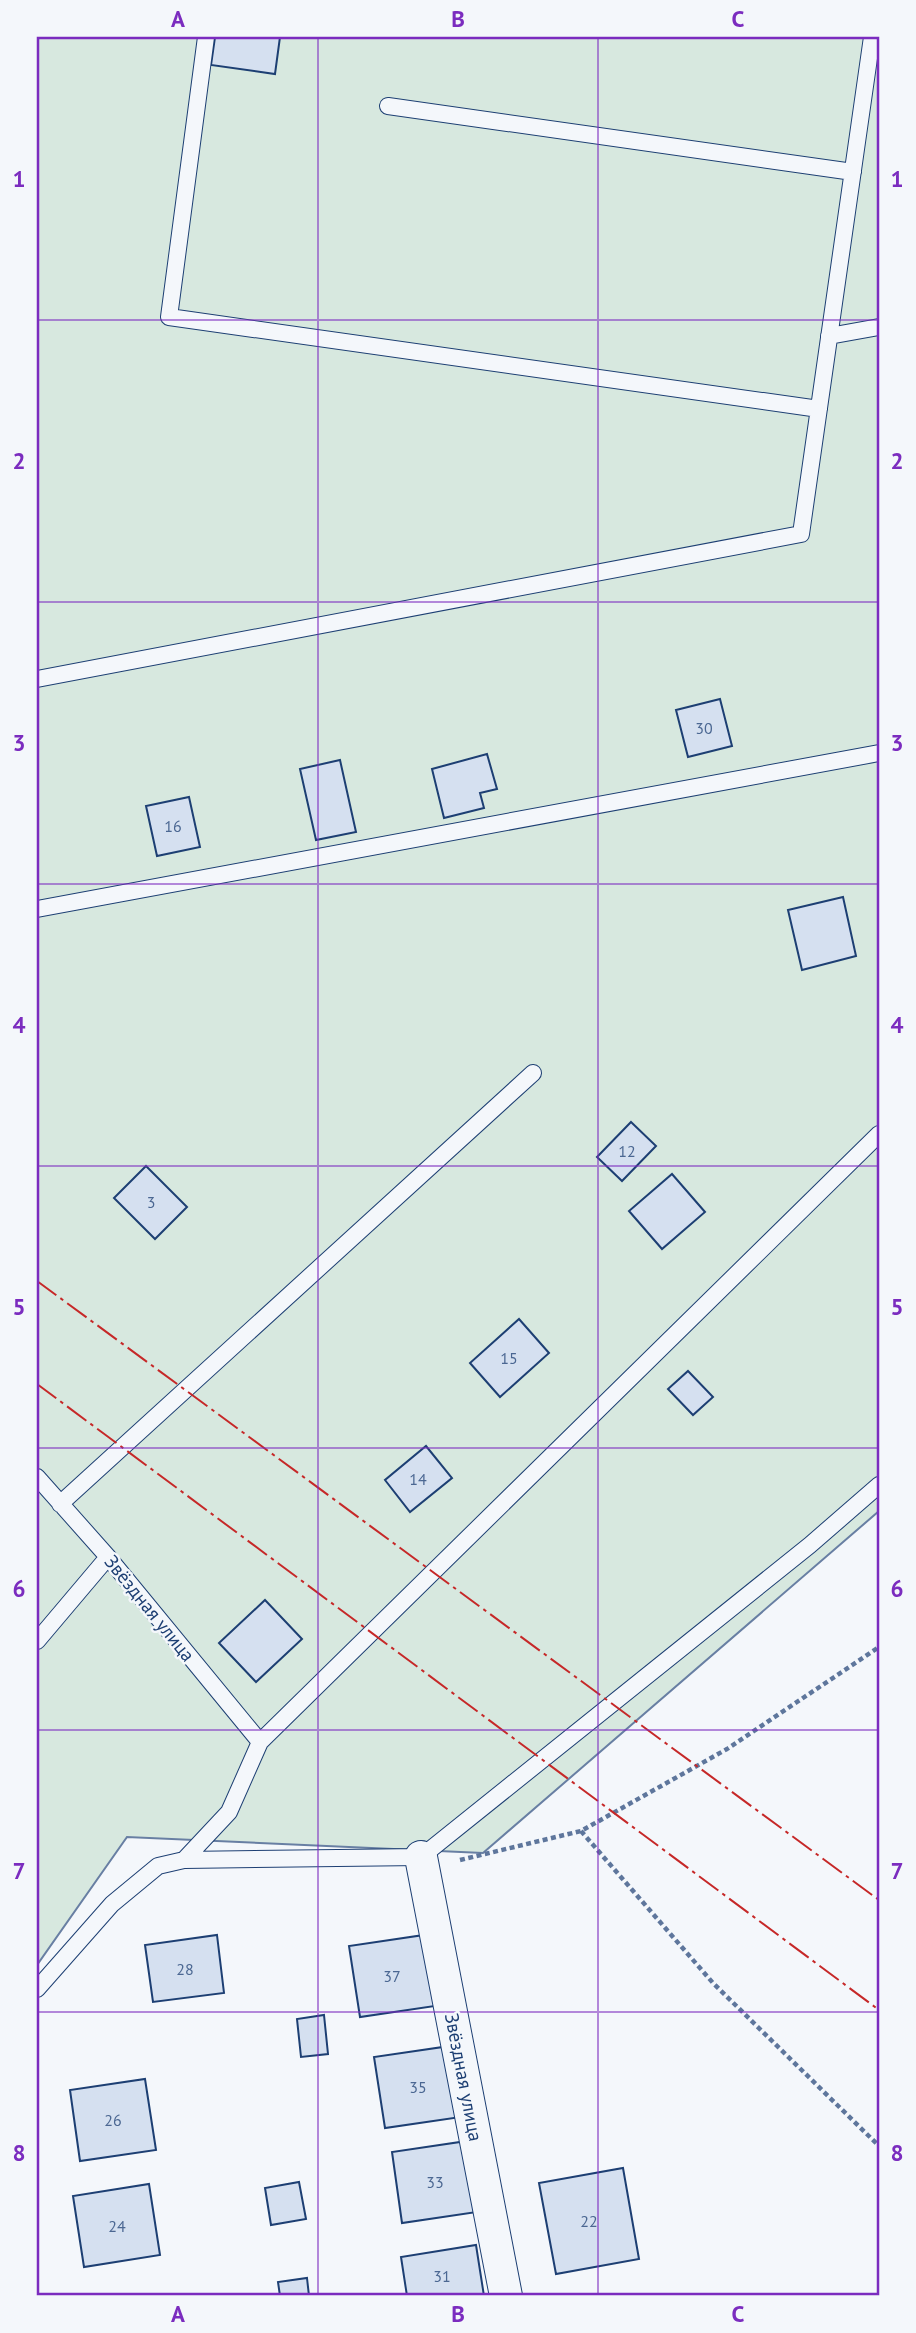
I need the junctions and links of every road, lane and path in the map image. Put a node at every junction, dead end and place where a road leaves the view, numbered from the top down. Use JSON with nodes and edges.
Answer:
{"nodes":[{"id":1,"x":206,"y":37,"type":"edge"},
{"id":2,"x":872,"y":37,"type":"edge"},
{"id":3,"x":388,"y":106,"type":"dead end"},
{"id":4,"x":853,"y":172,"type":"junction"},
{"id":5,"x":879,"y":327,"type":"edge"},
{"id":6,"x":829,"y":336,"type":"junction"},
{"id":7,"x":819,"y":409,"type":"junction"},
{"id":8,"x":37,"y":679,"type":"edge"},
{"id":9,"x":879,"y":753,"type":"edge"},
{"id":10,"x":37,"y":909,"type":"edge"},
{"id":11,"x":533,"y":1073,"type":"dead end"},
{"id":12,"x":879,"y":1134,"type":"edge"},
{"id":13,"x":37,"y":1477,"type":"edge"},
{"id":14,"x":879,"y":1485,"type":"edge"},
{"id":15,"x":61,"y":1504,"type":"junction"},
{"id":16,"x":108,"y":1557,"type":"junction"},
{"id":17,"x":37,"y":1641,"type":"edge"},
{"id":18,"x":879,"y":1647,"type":"edge"},
{"id":19,"x":260,"y":1742,"type":"junction"},
{"id":20,"x":581,"y":1831,"type":"junction"},
{"id":21,"x":421,"y":1857,"type":"junction"},
{"id":22,"x":184,"y":1860,"type":"junction"},
{"id":23,"x":37,"y":1989,"type":"edge"},
{"id":24,"x":879,"y":2146,"type":"edge"},
{"id":25,"x":506,"y":2296,"type":"edge"}],
"edges":[{"from":1,"to":7,"type":"lane"},
{"from":2,"to":4,"type":"lane"},
{"from":3,"to":4,"type":"lane"},
{"from":4,"to":6,"type":"lane"},
{"from":5,"to":6,"type":"lane"},
{"from":6,"to":7,"type":"lane"},
{"from":7,"to":8,"type":"lane"},
{"from":9,"to":10,"type":"lane"},
{"from":11,"to":15,"type":"lane"},
{"from":12,"to":19,"type":"lane"},
{"from":13,"to":15,"type":"lane","name":"Звёздная улица"},
{"from":14,"to":21,"type":"lane"},
{"from":15,"to":16,"type":"lane","name":"Звёздная улица"},
{"from":16,"to":17,"type":"lane"},
{"from":16,"to":19,"type":"lane","name":"Звёздная улица"},
{"from":18,"to":20,"type":"path"},
{"from":19,"to":22,"type":"lane"},
{"from":20,"to":21,"type":"path"},
{"from":20,"to":24,"type":"path"},
{"from":21,"to":22,"type":"lane"},
{"from":21,"to":25,"type":"street","name":"Звёздная улица"},
{"from":22,"to":23,"type":"lane"}]}
